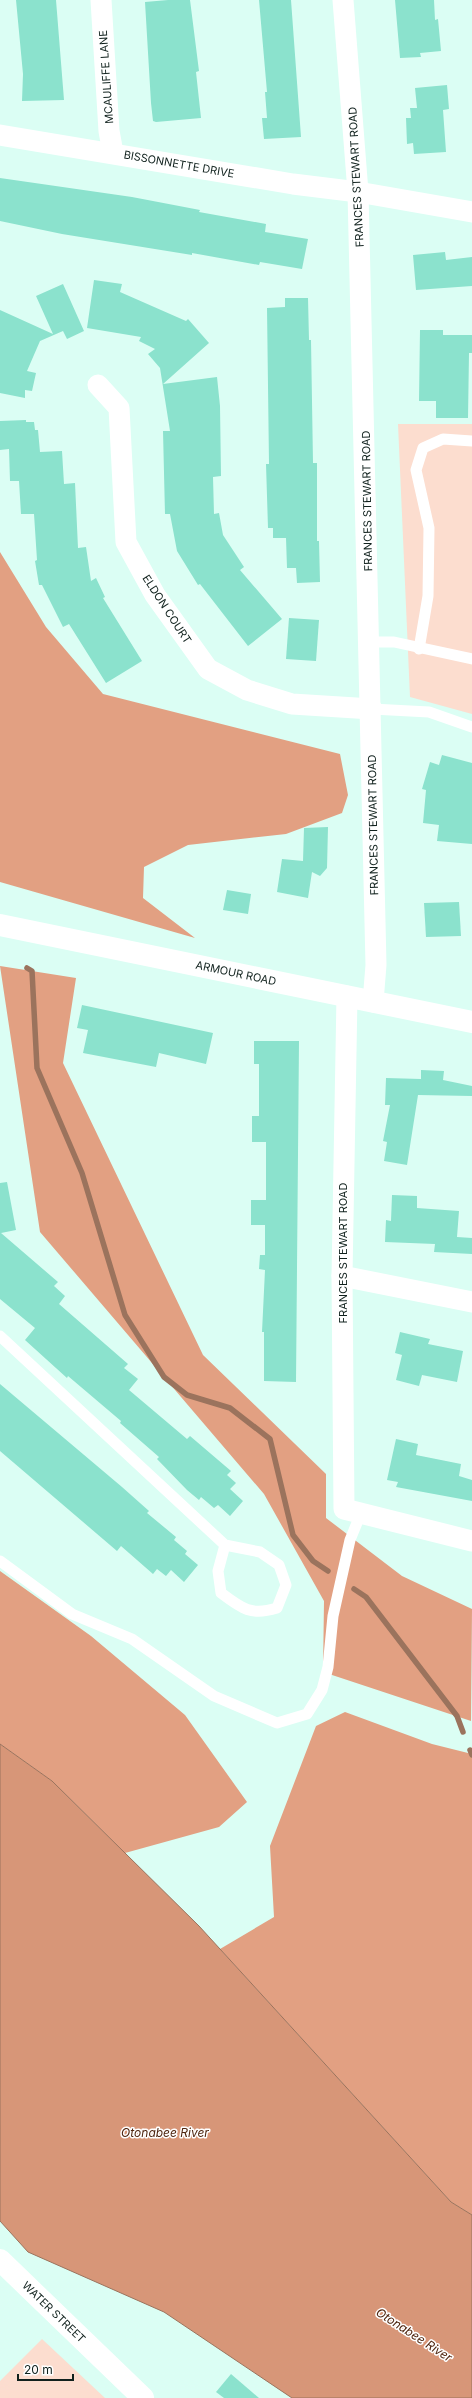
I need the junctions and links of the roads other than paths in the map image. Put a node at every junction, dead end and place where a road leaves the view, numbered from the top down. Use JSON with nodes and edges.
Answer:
{"nodes":[{"id":1,"x":101,"y":0,"type":"edge"},
{"id":2,"x":344,"y":0,"type":"edge"},
{"id":3,"x":0,"y":135,"type":"edge"},
{"id":4,"x":113,"y":153,"type":"junction"},
{"id":5,"x":358,"y":192,"type":"junction"},
{"id":6,"x":472,"y":212,"type":"edge"},
{"id":7,"x":98,"y":385,"type":"dead end"},
{"id":8,"x":472,"y":441,"type":"edge"},
{"id":9,"x":370,"y":642,"type":"junction"},
{"id":10,"x":419,"y":649,"type":"junction"},
{"id":11,"x":472,"y":659,"type":"edge"},
{"id":12,"x":372,"y":710,"type":"junction"},
{"id":13,"x":472,"y":727,"type":"edge"},
{"id":14,"x":0,"y":925,"type":"edge"},
{"id":15,"x":347,"y":996,"type":"junction"},
{"id":16,"x":374,"y":1002,"type":"junction"},
{"id":17,"x":472,"y":1022,"type":"edge"},
{"id":18,"x":342,"y":1276,"type":"junction"},
{"id":19,"x":472,"y":1302,"type":"edge"},
{"id":20,"x":0,"y":1336,"type":"edge"},
{"id":21,"x":352,"y":1511,"type":"junction"},
{"id":22,"x":472,"y":1541,"type":"edge"},
{"id":23,"x":225,"y":1545,"type":"junction"},
{"id":24,"x":0,"y":1561,"type":"edge"},
{"id":25,"x":0,"y":2260,"type":"edge"},
{"id":26,"x":143,"y":2398,"type":"edge"}],
"edges":[{"from":1,"to":4,"type":"street","name":"MCAULIFFE LANE"},
{"from":2,"to":5,"type":"street","name":"FRANCES STEWART ROAD"},
{"from":3,"to":4,"type":"street","name":"BISSONNETTE DRIVE"},
{"from":4,"to":5,"type":"street","name":"BISSONNETTE DRIVE"},
{"from":5,"to":6,"type":"street","name":"BISSONNETTE DRIVE"},
{"from":5,"to":9,"type":"street","name":"FRANCES STEWART ROAD"},
{"from":7,"to":12,"type":"street","name":"ELDON COURT"},
{"from":8,"to":10,"type":"lane"},
{"from":9,"to":10,"type":"lane"},
{"from":9,"to":12,"type":"street","name":"FRANCES STEWART ROAD"},
{"from":10,"to":11,"type":"lane"},
{"from":12,"to":13,"type":"lane"},
{"from":12,"to":16,"type":"street","name":"FRANCES STEWART ROAD"},
{"from":14,"to":15,"type":"main road","name":"ARMOUR ROAD"},
{"from":15,"to":16,"type":"main road","name":"ARMOUR ROAD"},
{"from":15,"to":18,"type":"street","name":"FRANCES STEWART ROAD"},
{"from":16,"to":17,"type":"main road","name":"ARMOUR ROAD"},
{"from":18,"to":19,"type":"street"},
{"from":18,"to":21,"type":"street","name":"FRANCES STEWART ROAD"},
{"from":20,"to":23,"type":"lane"},
{"from":21,"to":22,"type":"street"},
{"from":21,"to":24,"type":"lane"},
{"from":23,"to":23,"type":"lane"},
{"from":25,"to":26,"type":"main road","name":"WATER STREET"}]}
